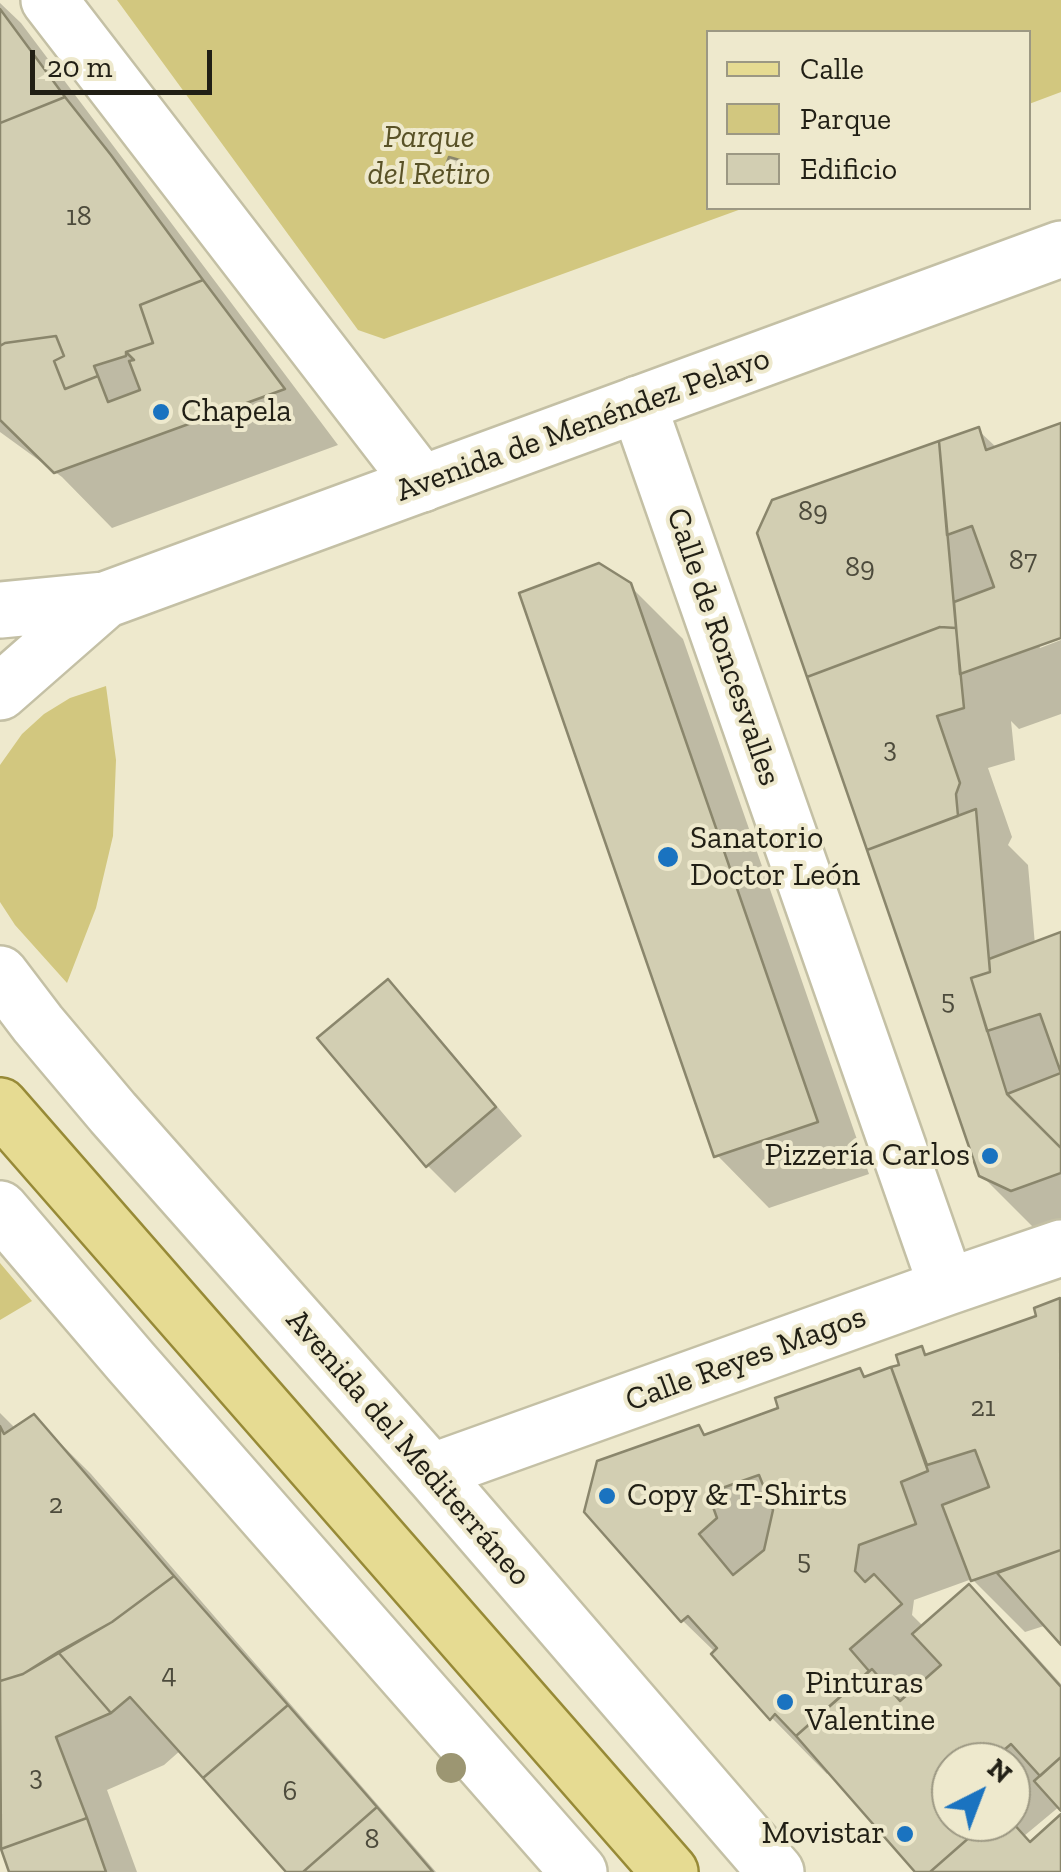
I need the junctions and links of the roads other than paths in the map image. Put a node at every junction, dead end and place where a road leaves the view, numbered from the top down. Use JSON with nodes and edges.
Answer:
{"nodes":[{"id":1,"x":49,"y":0,"type":"edge"},
{"id":2,"x":1061,"y":249,"type":"edge"},
{"id":3,"x":638,"y":404,"type":"junction"},
{"id":4,"x":422,"y":484,"type":"junction"},
{"id":5,"x":105,"y":600,"type":"junction"},
{"id":6,"x":0,"y":610,"type":"edge"},
{"id":7,"x":0,"y":692,"type":"edge"},
{"id":8,"x":0,"y":974,"type":"edge"},
{"id":9,"x":19,"y":1019,"type":"edge"},
{"id":10,"x":0,"y":1106,"type":"edge"},
{"id":11,"x":0,"y":1209,"type":"edge"},
{"id":12,"x":1061,"y":1248,"type":"edge"},
{"id":13,"x":947,"y":1287,"type":"junction"},
{"id":14,"x":431,"y":1472,"type":"junction"},
{"id":15,"x":580,"y":1872,"type":"edge"},
{"id":16,"x":670,"y":1872,"type":"edge"},
{"id":17,"x":776,"y":1872,"type":"edge"}],
"edges":[{"from":1,"to":4,"type":"main road"},
{"from":2,"to":3,"type":"main road","name":"Avenida de Menéndez Pelayo"},
{"from":3,"to":4,"type":"main road","name":"Avenida de Menéndez Pelayo"},
{"from":3,"to":13,"type":"main road","name":"Calle de Roncesvalles"},
{"from":4,"to":5,"type":"main road","name":"Avenida de Menéndez Pelayo"},
{"from":5,"to":6,"type":"main road","name":"Avenida de Menéndez Pelayo"},
{"from":5,"to":7,"type":"main road","name":"Avenida de Menéndez Pelayo"},
{"from":8,"to":9,"type":"main road","name":"Avenida del Mediterráneo"},
{"from":9,"to":14,"type":"main road","name":"Avenida del Mediterráneo"},
{"from":10,"to":16,"type":"main road"},
{"from":11,"to":15,"type":"main road"},
{"from":12,"to":13,"type":"main road","name":"Calle Reyes Magos"},
{"from":13,"to":14,"type":"main road","name":"Calle Reyes Magos"},
{"from":14,"to":17,"type":"main road","name":"Avenida del Mediterráneo"}]}
